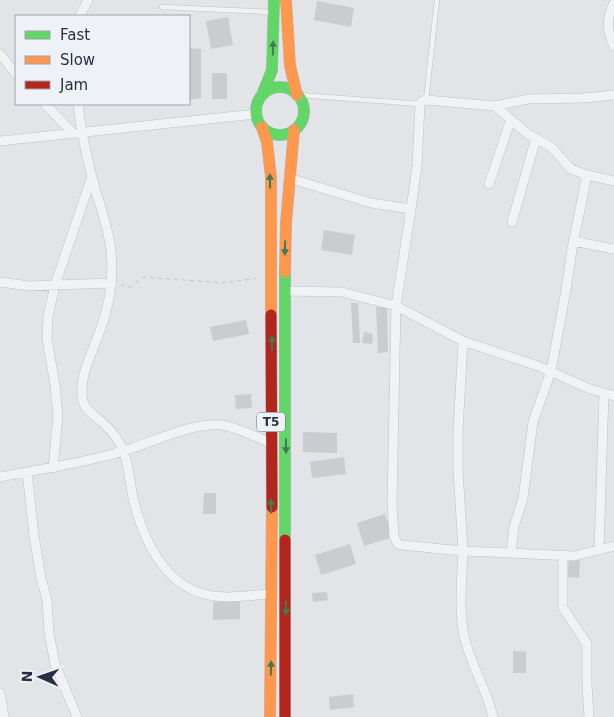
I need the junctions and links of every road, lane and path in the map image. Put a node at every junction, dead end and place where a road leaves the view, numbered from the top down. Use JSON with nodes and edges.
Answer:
{"nodes":[{"id":1,"x":88,"y":0,"type":"edge"},
{"id":2,"x":274,"y":0,"type":"edge"},
{"id":3,"x":286,"y":0,"type":"edge"},
{"id":4,"x":437,"y":0,"type":"edge"},
{"id":5,"x":614,"y":3,"type":"edge"},
{"id":6,"x":162,"y":7,"type":"dead end"},
{"id":7,"x":274,"y":12,"type":"junction"},
{"id":8,"x":80,"y":15,"type":"edge"},
{"id":9,"x":614,"y":46,"type":"edge"},
{"id":10,"x":0,"y":54,"type":"edge"},
{"id":11,"x":15,"y":73,"type":"edge"},
{"id":12,"x":297,"y":94,"type":"junction"},
{"id":13,"x":262,"y":95,"type":"junction"},
{"id":14,"x":614,"y":95,"type":"edge"},
{"id":15,"x":423,"y":102,"type":"junction"},
{"id":16,"x":46,"y":105,"type":"edge"},
{"id":17,"x":78,"y":105,"type":"edge"},
{"id":18,"x":495,"y":106,"type":"junction"},
{"id":19,"x":256,"y":114,"type":"junction"},
{"id":20,"x":511,"y":118,"type":"junction"},
{"id":21,"x":262,"y":127,"type":"junction"},
{"id":22,"x":294,"y":130,"type":"junction"},
{"id":23,"x":77,"y":132,"type":"junction"},
{"id":24,"x":536,"y":138,"type":"junction"},
{"id":25,"x":0,"y":141,"type":"edge"},
{"id":26,"x":92,"y":176,"type":"junction"},
{"id":27,"x":587,"y":176,"type":"junction"},
{"id":28,"x":289,"y":178,"type":"junction"},
{"id":29,"x":614,"y":181,"type":"edge"},
{"id":30,"x":489,"y":184,"type":"dead end"},
{"id":31,"x":411,"y":209,"type":"junction"},
{"id":32,"x":512,"y":222,"type":"dead end"},
{"id":33,"x":573,"y":241,"type":"junction"},
{"id":34,"x":614,"y":249,"type":"edge"},
{"id":35,"x":271,"y":276,"type":"junction"},
{"id":36,"x":0,"y":282,"type":"edge"},
{"id":37,"x":112,"y":283,"type":"junction"},
{"id":38,"x":55,"y":285,"type":"junction"},
{"id":39,"x":284,"y":292,"type":"junction"},
{"id":40,"x":396,"y":306,"type":"junction"},
{"id":41,"x":463,"y":341,"type":"junction"},
{"id":42,"x":551,"y":371,"type":"junction"},
{"id":43,"x":604,"y":393,"type":"junction"},
{"id":44,"x":614,"y":396,"type":"edge"},
{"id":45,"x":271,"y":443,"type":"junction"},
{"id":46,"x":124,"y":451,"type":"junction"},
{"id":47,"x":53,"y":468,"type":"junction"},
{"id":48,"x":27,"y":472,"type":"junction"},
{"id":49,"x":0,"y":477,"type":"edge"},
{"id":50,"x":614,"y":546,"type":"edge"},
{"id":51,"x":599,"y":550,"type":"junction"},
{"id":52,"x":463,"y":551,"type":"junction"},
{"id":53,"x":511,"y":553,"type":"junction"},
{"id":54,"x":563,"y":556,"type":"junction"},
{"id":55,"x":272,"y":594,"type":"junction"},
{"id":56,"x":0,"y":693,"type":"edge"},
{"id":57,"x":4,"y":717,"type":"edge"},
{"id":58,"x":77,"y":717,"type":"edge"},
{"id":59,"x":270,"y":717,"type":"edge"},
{"id":60,"x":285,"y":717,"type":"edge"},
{"id":61,"x":493,"y":717,"type":"edge"},
{"id":62,"x":589,"y":717,"type":"edge"}],
"edges":[{"from":1,"to":8,"type":"street"},
{"from":2,"to":7,"type":"highway"},
{"from":3,"to":12,"type":"highway","number":"T5"},
{"from":4,"to":15,"type":"lane"},
{"from":5,"to":9,"type":"street"},
{"from":6,"to":7,"type":"lane"},
{"from":13,"to":7,"type":"highway","one_way":true},
{"from":10,"to":11,"type":"street"},
{"from":12,"to":13,"type":"highway"},
{"from":12,"to":15,"type":"lane"},
{"from":12,"to":22,"type":"highway","number":"T5"},
{"from":13,"to":19,"type":"highway"},
{"from":14,"to":18,"type":"street"},
{"from":15,"to":18,"type":"street"},
{"from":15,"to":31,"type":"street"},
{"from":16,"to":23,"type":"street"},
{"from":17,"to":23,"type":"street"},
{"from":18,"to":20,"type":"street"},
{"from":19,"to":21,"type":"highway","number":"T5"},
{"from":19,"to":23,"type":"street"},
{"from":20,"to":24,"type":"street"},
{"from":20,"to":30,"type":"street"},
{"from":21,"to":22,"type":"highway"},
{"from":35,"to":21,"type":"highway","number":"T5","one_way":true},
{"from":22,"to":28,"type":"highway","number":"T5"},
{"from":23,"to":25,"type":"street"},
{"from":23,"to":26,"type":"street"},
{"from":24,"to":27,"type":"street"},
{"from":24,"to":32,"type":"street"},
{"from":26,"to":37,"type":"street"},
{"from":26,"to":38,"type":"street"},
{"from":27,"to":29,"type":"street"},
{"from":27,"to":33,"type":"street"},
{"from":28,"to":31,"type":"street"},
{"from":28,"to":39,"type":"highway","number":"T5","one_way":true},
{"from":31,"to":40,"type":"street"},
{"from":33,"to":34,"type":"street"},
{"from":33,"to":42,"type":"street"},
{"from":35,"to":37,"type":"path"},
{"from":45,"to":35,"type":"highway","number":"T5","one_way":true},
{"from":36,"to":38,"type":"street"},
{"from":37,"to":38,"type":"street"},
{"from":37,"to":46,"type":"street"},
{"from":38,"to":47,"type":"street"},
{"from":39,"to":40,"type":"street"},
{"from":39,"to":60,"type":"highway","number":"T5","one_way":true},
{"from":40,"to":41,"type":"street"},
{"from":40,"to":52,"type":"street"},
{"from":41,"to":42,"type":"street"},
{"from":41,"to":52,"type":"street"},
{"from":42,"to":43,"type":"street"},
{"from":42,"to":53,"type":"street"},
{"from":43,"to":44,"type":"street"},
{"from":43,"to":51,"type":"street"},
{"from":45,"to":46,"type":"street"},
{"from":55,"to":45,"type":"highway","number":"T5","one_way":true},
{"from":46,"to":47,"type":"street"},
{"from":46,"to":55,"type":"street"},
{"from":47,"to":48,"type":"street"},
{"from":48,"to":49,"type":"street"},
{"from":48,"to":58,"type":"street"},
{"from":50,"to":51,"type":"street"},
{"from":51,"to":54,"type":"street"},
{"from":52,"to":53,"type":"street"},
{"from":52,"to":61,"type":"street"},
{"from":53,"to":54,"type":"street"},
{"from":54,"to":62,"type":"street"},
{"from":59,"to":55,"type":"highway","number":"T5","one_way":true},
{"from":56,"to":57,"type":"street"}]}
